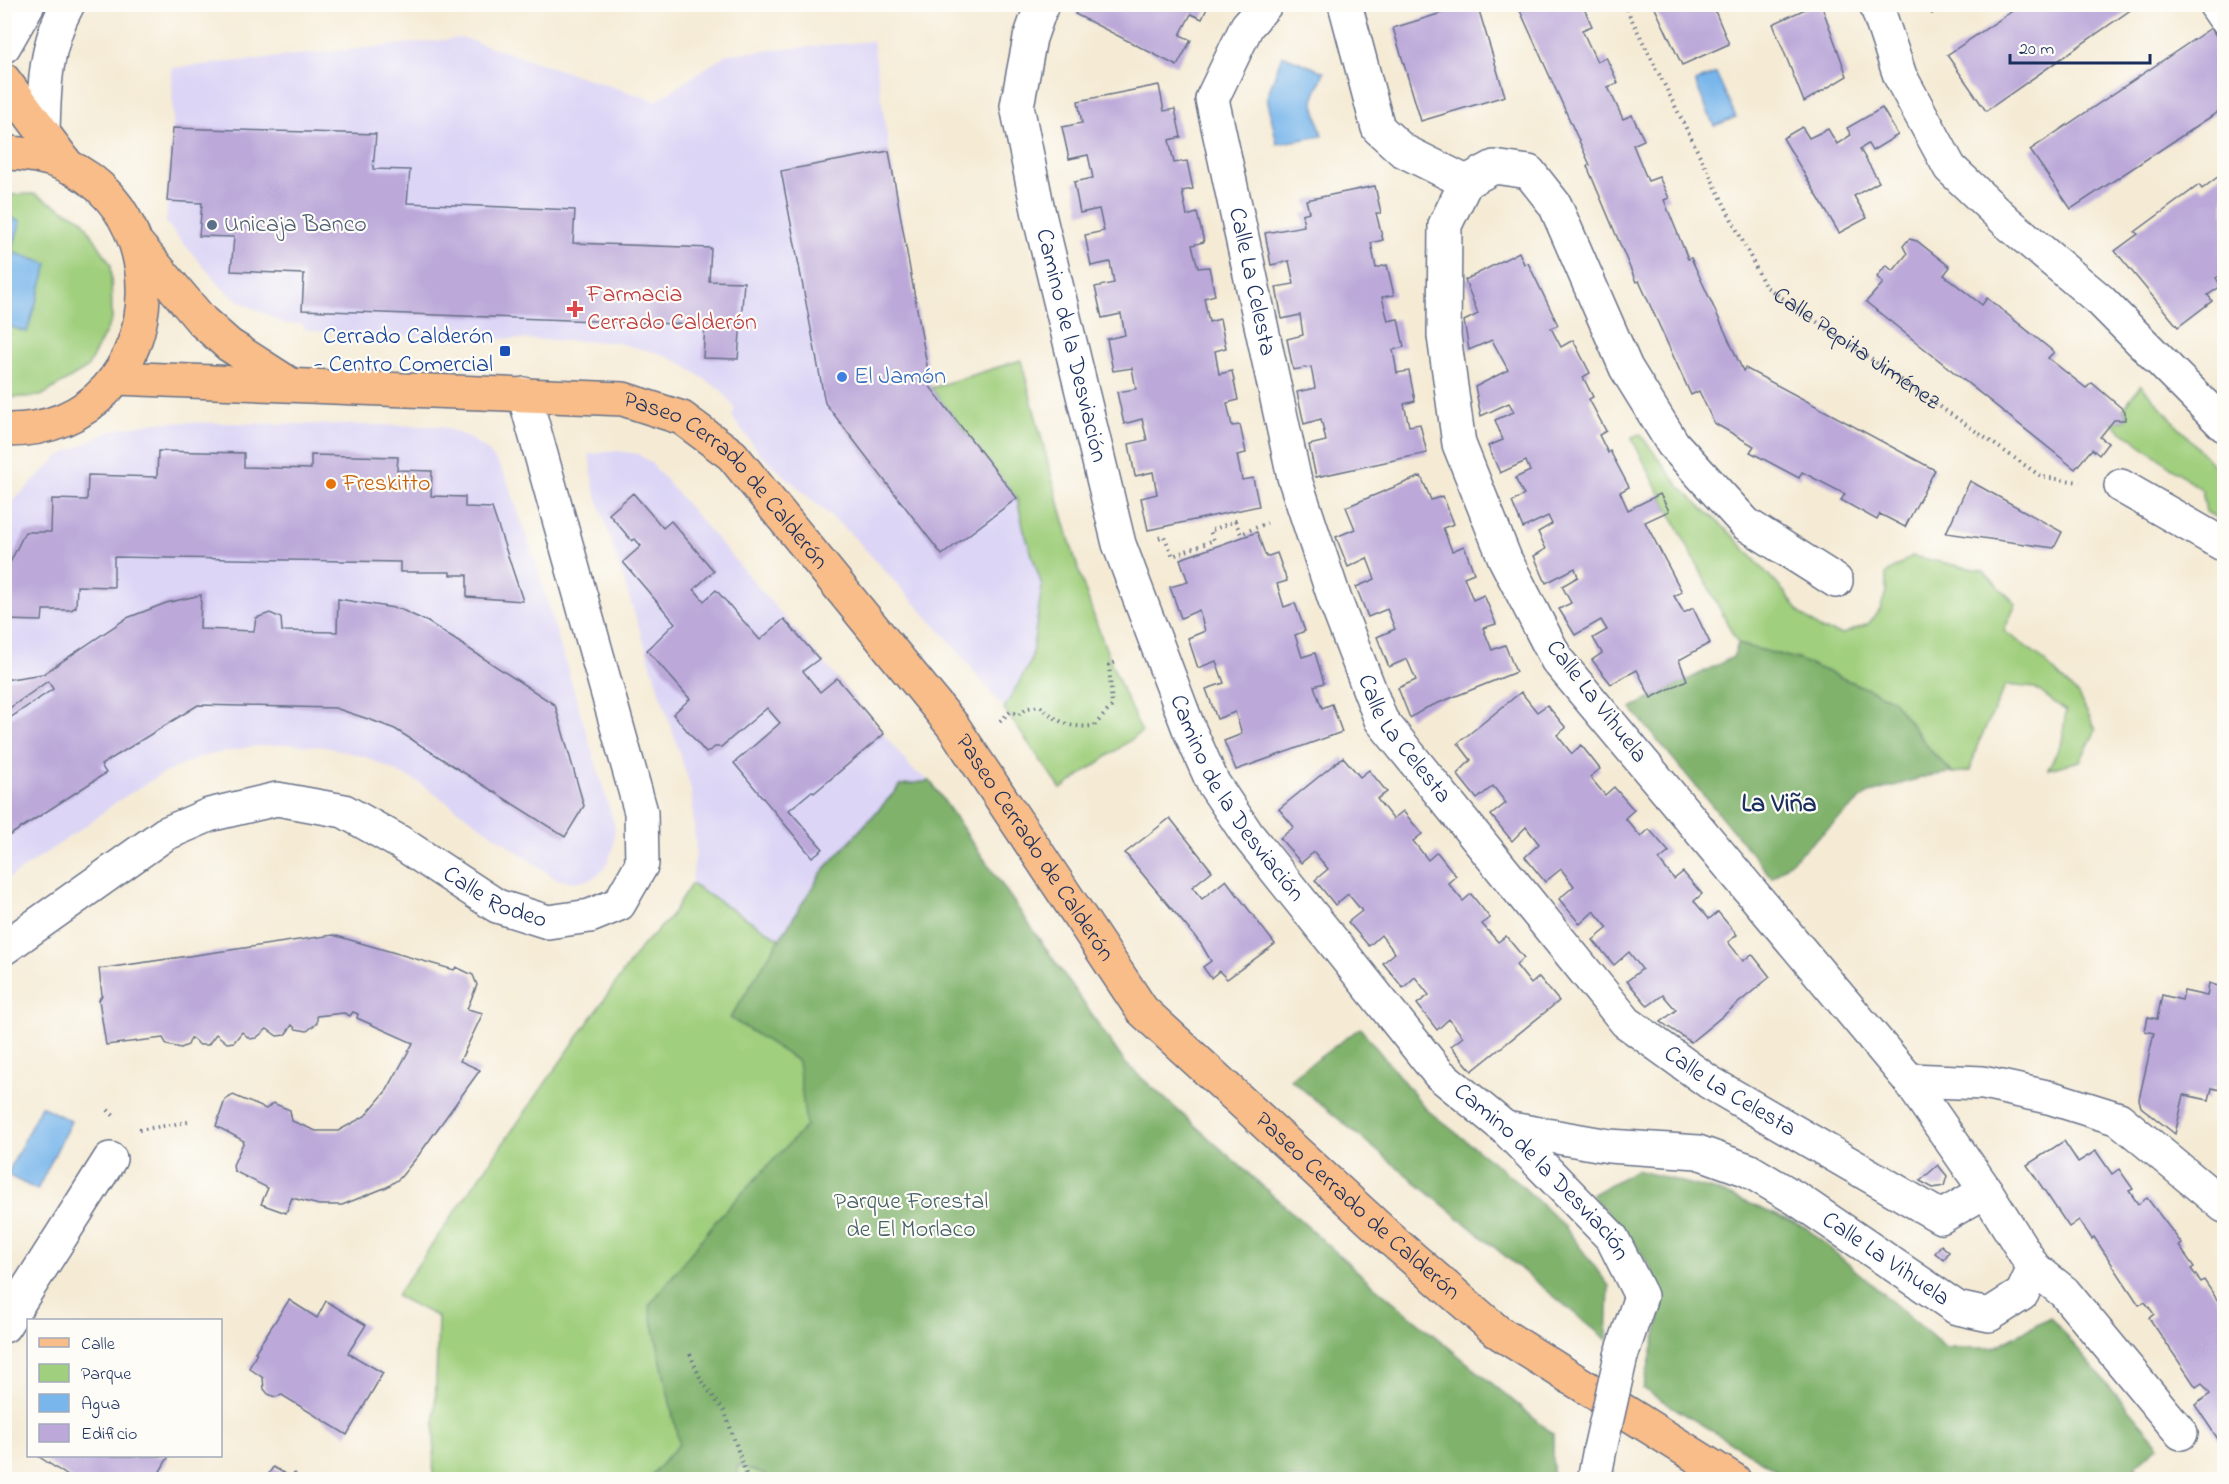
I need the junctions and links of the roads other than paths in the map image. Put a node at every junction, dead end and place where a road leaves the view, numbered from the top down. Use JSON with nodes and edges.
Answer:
{"nodes":[{"id":1,"x":28,"y":4,"type":"edge"},
{"id":2,"x":68,"y":4,"type":"edge"},
{"id":3,"x":1042,"y":4,"type":"edge"},
{"id":4,"x":1266,"y":4,"type":"edge"},
{"id":5,"x":1345,"y":4,"type":"edge"},
{"id":6,"x":1876,"y":4,"type":"edge"},
{"id":7,"x":2216,"y":4,"type":"edge"},
{"id":8,"x":2224,"y":17,"type":"edge"},
{"id":9,"x":4,"y":46,"type":"edge"},
{"id":10,"x":4,"y":80,"type":"edge"},
{"id":11,"x":43,"y":132,"type":"junction"},
{"id":12,"x":4,"y":153,"type":"edge"},
{"id":13,"x":68,"y":166,"type":"junction"},
{"id":14,"x":1466,"y":182,"type":"junction"},
{"id":15,"x":134,"y":240,"type":"junction"},
{"id":16,"x":116,"y":378,"type":"junction"},
{"id":17,"x":290,"y":384,"type":"junction"},
{"id":18,"x":524,"y":394,"type":"junction"},
{"id":19,"x":2224,"y":425,"type":"edge"},
{"id":20,"x":4,"y":430,"type":"edge"},
{"id":21,"x":2121,"y":486,"type":"road end"},
{"id":22,"x":2224,"y":544,"type":"edge"},
{"id":23,"x":1836,"y":581,"type":"dead end"},
{"id":24,"x":4,"y":948,"type":"edge"},
{"id":25,"x":1909,"y":1080,"type":"junction"},
{"id":26,"x":1505,"y":1128,"type":"junction"},
{"id":27,"x":110,"y":1159,"type":"dead end"},
{"id":28,"x":1986,"y":1191,"type":"junction"},
{"id":29,"x":2224,"y":1206,"type":"edge"},
{"id":30,"x":2034,"y":1268,"type":"junction"},
{"id":31,"x":4,"y":1326,"type":"edge"},
{"id":32,"x":2181,"y":1433,"type":"dead end"},
{"id":33,"x":1597,"y":1464,"type":"edge"},
{"id":34,"x":1734,"y":1479,"type":"edge"}],
"edges":[{"from":1,"to":9,"type":"street"},
{"from":2,"to":11,"type":"street"},
{"from":3,"to":26,"type":"street","name":"Camino de la Desviación"},
{"from":4,"to":28,"type":"street","name":"Calle La Celesta"},
{"from":5,"to":14,"type":"street"},
{"from":6,"to":19,"type":"street"},
{"from":7,"to":8,"type":"street"},
{"from":10,"to":11,"type":"main road"},
{"from":11,"to":13,"type":"main road"},
{"from":12,"to":13,"type":"main road"},
{"from":13,"to":15,"type":"main road"},
{"from":14,"to":23,"type":"street"},
{"from":14,"to":25,"type":"street","name":"Calle La Vihuela"},
{"from":15,"to":16,"type":"main road"},
{"from":15,"to":17,"type":"main road"},
{"from":16,"to":17,"type":"main road","name":"Paseo Cerrado de Calderón"},
{"from":16,"to":20,"type":"main road"},
{"from":17,"to":18,"type":"main road","name":"Paseo Cerrado de Calderón"},
{"from":18,"to":24,"type":"street","name":"Calle Rodeo"},
{"from":18,"to":34,"type":"main road","name":"Paseo Cerrado de Calderón"},
{"from":21,"to":22,"type":"street"},
{"from":25,"to":28,"type":"street","name":"Calle La Vihuela"},
{"from":25,"to":29,"type":"street"},
{"from":26,"to":30,"type":"street","name":"Calle La Vihuela"},
{"from":26,"to":33,"type":"street","name":"Camino de la Desviación","bridge":true},
{"from":27,"to":31,"type":"street"},
{"from":28,"to":30,"type":"street","name":"Calle La Vihuela"},
{"from":30,"to":32,"type":"street"}]}
